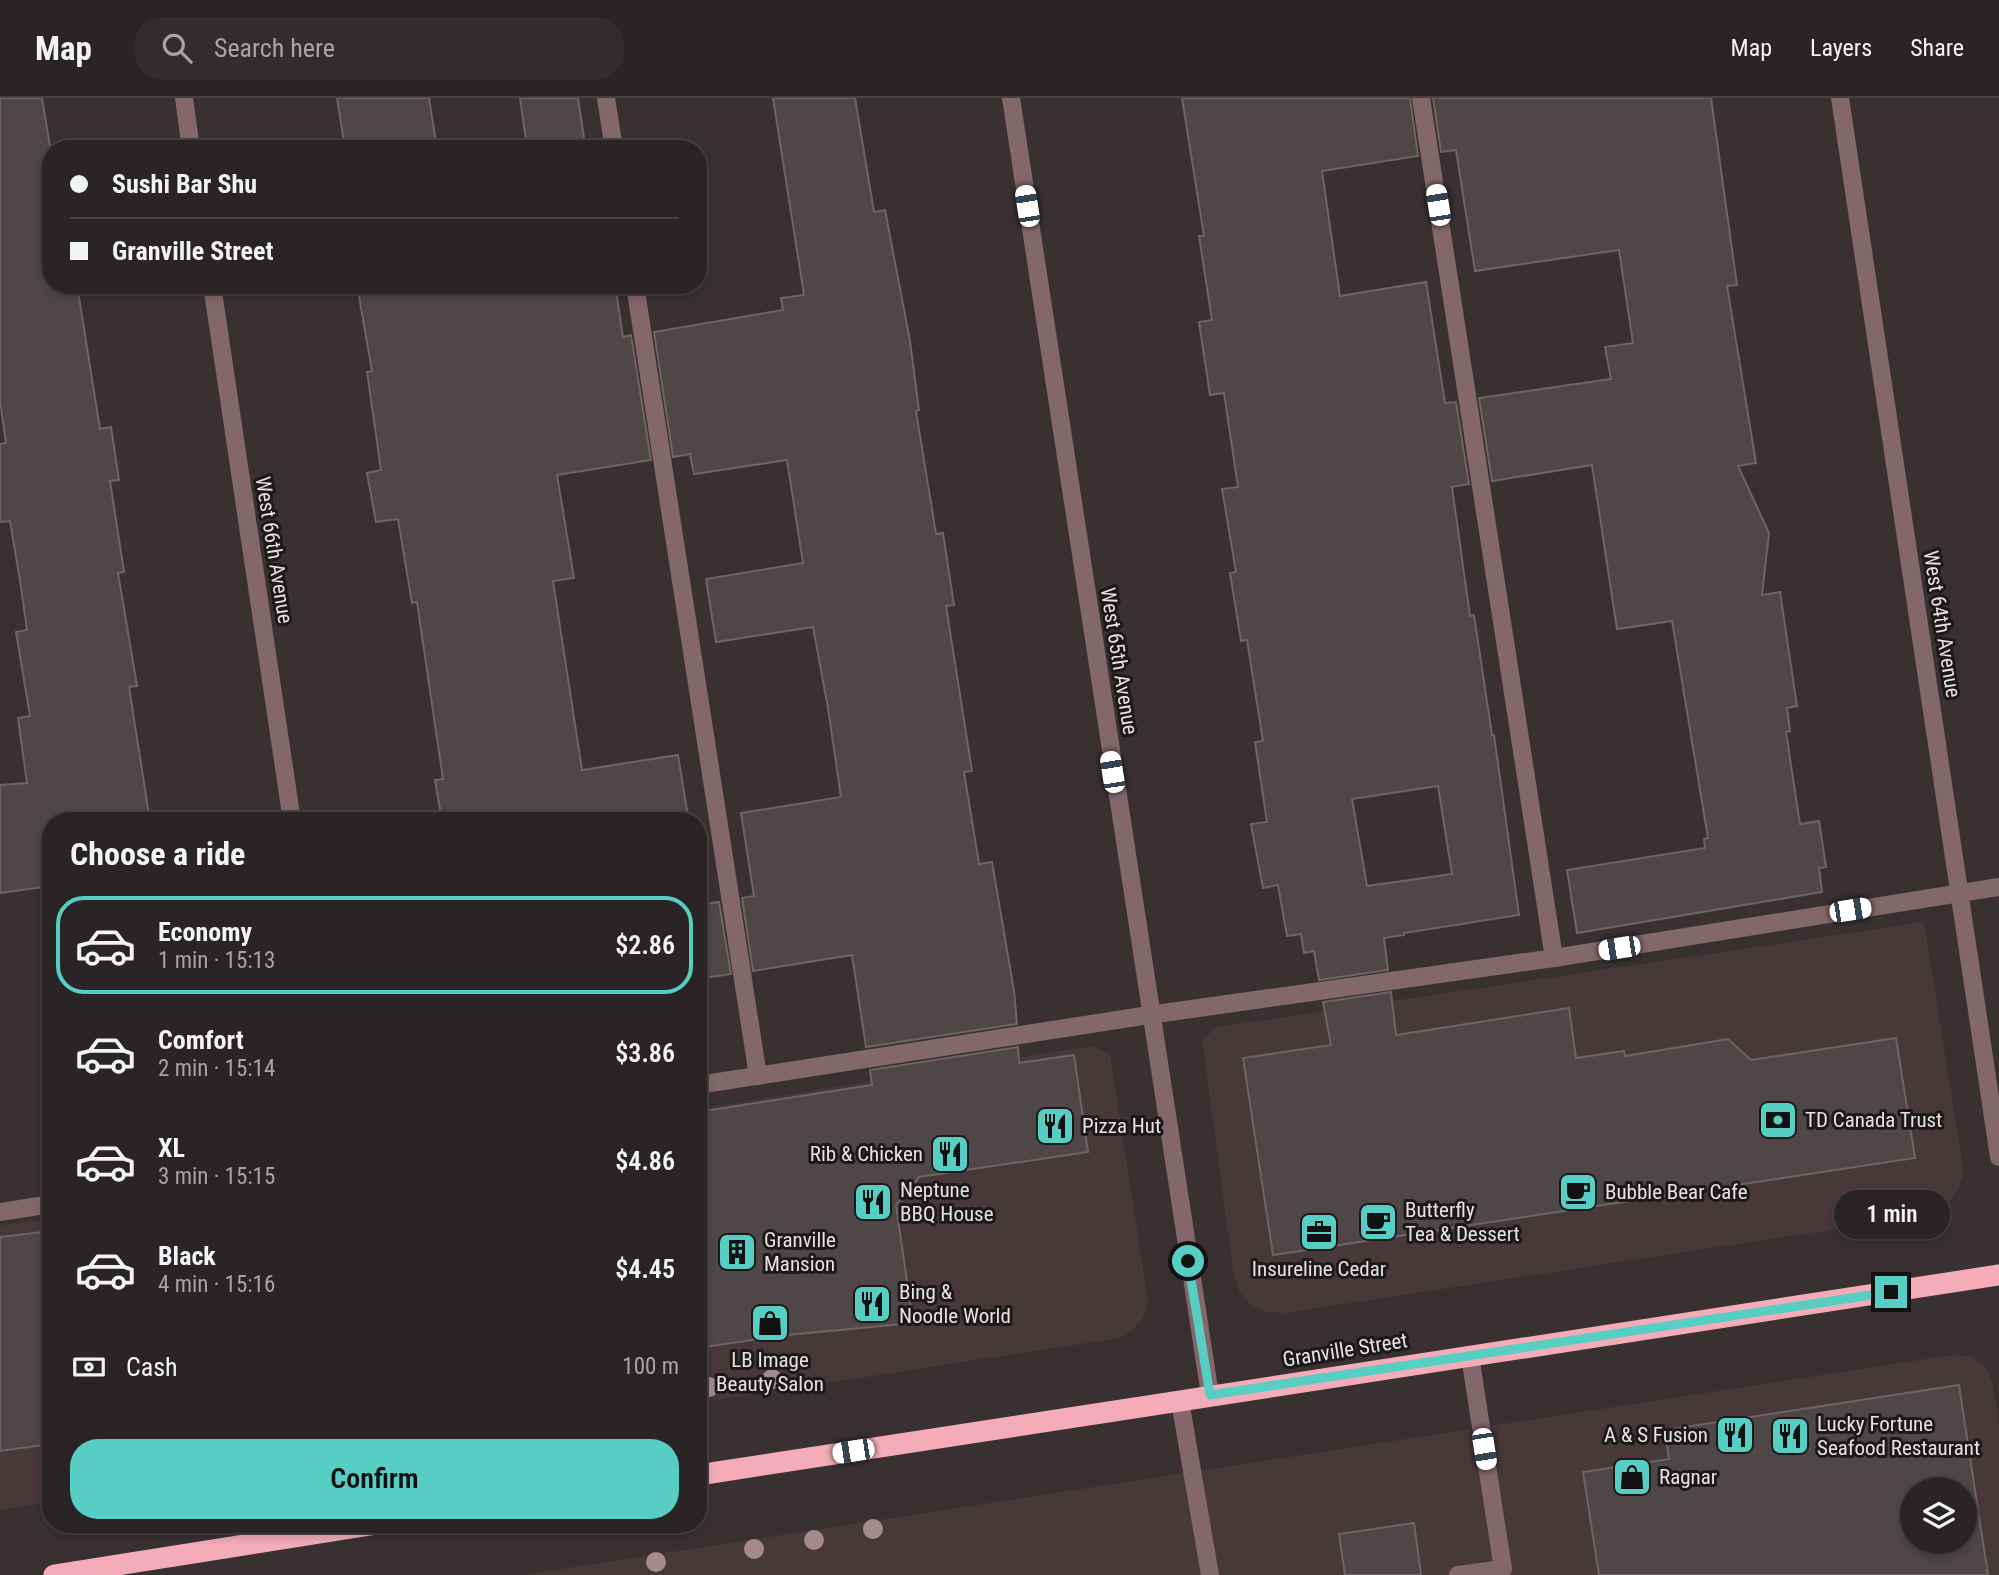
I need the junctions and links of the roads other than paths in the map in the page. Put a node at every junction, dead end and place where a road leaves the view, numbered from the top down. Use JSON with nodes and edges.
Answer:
{"nodes":[{"id":1,"x":184,"y":98,"type":"edge"},
{"id":2,"x":606,"y":98,"type":"edge"},
{"id":3,"x":1011,"y":98,"type":"edge"},
{"id":4,"x":1421,"y":98,"type":"edge"},
{"id":5,"x":1840,"y":98,"type":"edge"},
{"id":6,"x":190,"y":140,"type":"edge"},
{"id":7,"x":613,"y":140,"type":"edge"},
{"id":8,"x":213,"y":294,"type":"edge"},
{"id":9,"x":636,"y":294,"type":"edge"},
{"id":10,"x":291,"y":812,"type":"edge"},
{"id":11,"x":1999,"y":887,"type":"edge"},
{"id":12,"x":1959,"y":893,"type":"junction"},
{"id":13,"x":1554,"y":958,"type":"junction"},
{"id":14,"x":1149,"y":1015,"type":"junction"},
{"id":15,"x":758,"y":1076,"type":"junction"},
{"id":16,"x":707,"y":1084,"type":"edge"},
{"id":17,"x":1999,"y":1157,"type":"edge"},
{"id":18,"x":42,"y":1205,"type":"edge"},
{"id":19,"x":0,"y":1212,"type":"edge"},
{"id":20,"x":1999,"y":1275,"type":"edge"},
{"id":21,"x":1470,"y":1356,"type":"junction"},
{"id":22,"x":1210,"y":1395,"type":"junction"},
{"id":23,"x":1180,"y":1401,"type":"junction"},
{"id":24,"x":707,"y":1474,"type":"edge"},
{"id":25,"x":320,"y":1533,"type":"edge"},
{"id":26,"x":54,"y":1575,"type":"edge"},
{"id":27,"x":1210,"y":1575,"type":"edge"},
{"id":28,"x":1458,"y":1575,"type":"edge"}],
"edges":[{"from":1,"to":6,"type":"street"},
{"from":2,"to":7,"type":"street"},
{"from":3,"to":14,"type":"street","name":"West 65th Avenue"},
{"from":4,"to":13,"type":"street"},
{"from":5,"to":12,"type":"street","name":"West 64th Avenue"},
{"from":8,"to":10,"type":"street","name":"West 66th Avenue"},
{"from":9,"to":15,"type":"street"},
{"from":11,"to":12,"type":"street"},
{"from":12,"to":13,"type":"street"},
{"from":12,"to":17,"type":"street","name":"West 64th Avenue"},
{"from":13,"to":14,"type":"street"},
{"from":14,"to":15,"type":"street"},
{"from":14,"to":22,"type":"street","name":"West 65th Avenue"},
{"from":15,"to":16,"type":"street"},
{"from":18,"to":19,"type":"street"},
{"from":20,"to":21,"type":"highway","name":"Granville Street"},
{"from":21,"to":22,"type":"highway","name":"Granville Street"},
{"from":21,"to":28,"type":"street"},
{"from":22,"to":23,"type":"highway","name":"Granville Street"},
{"from":23,"to":24,"type":"highway","name":"Granville Street"},
{"from":23,"to":27,"type":"street"},
{"from":25,"to":26,"type":"highway"}]}
